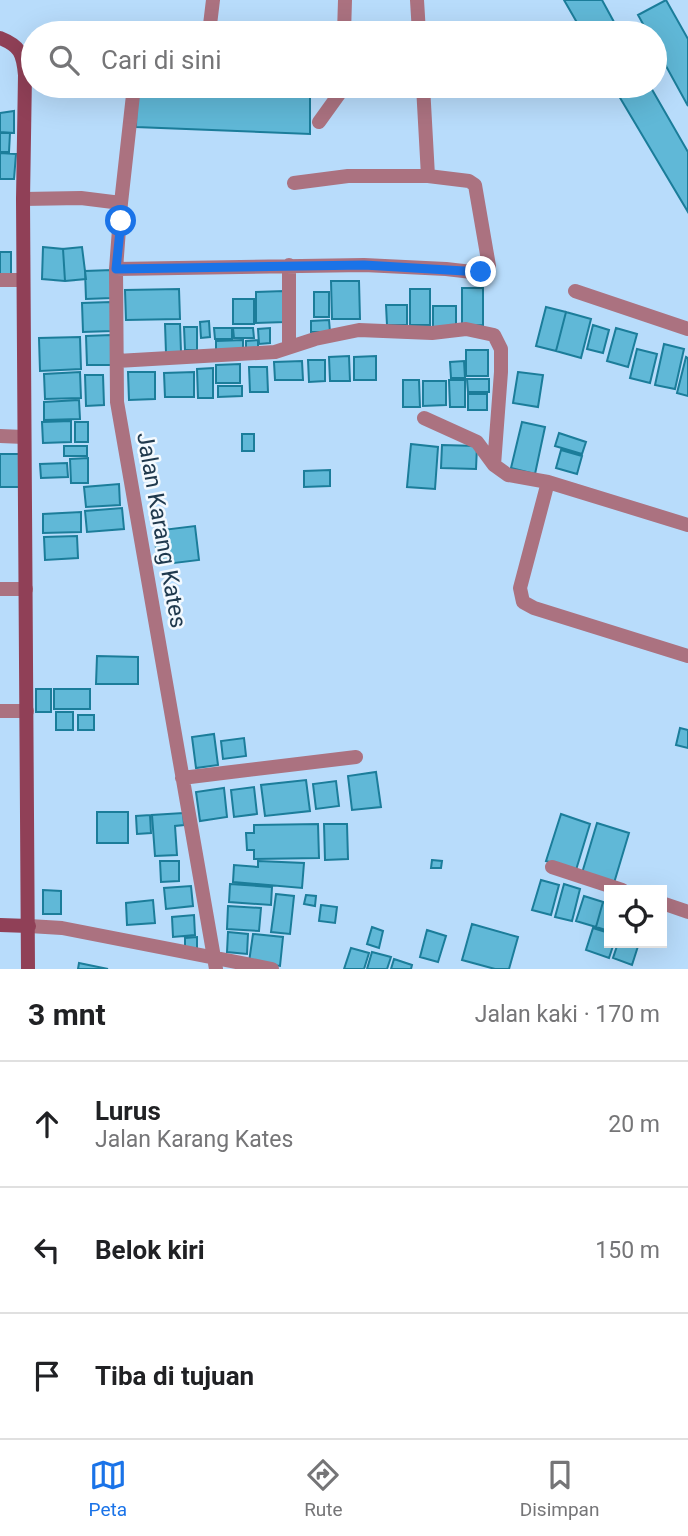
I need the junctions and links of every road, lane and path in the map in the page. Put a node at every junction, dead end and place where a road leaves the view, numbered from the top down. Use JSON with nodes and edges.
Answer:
{"nodes":[{"id":1,"x":213,"y":0,"type":"edge"},
{"id":2,"x":345,"y":0,"type":"edge"},
{"id":3,"x":417,"y":0,"type":"edge"},
{"id":4,"x":210,"y":21,"type":"edge"},
{"id":5,"x":344,"y":21,"type":"edge"},
{"id":6,"x":418,"y":21,"type":"edge"},
{"id":7,"x":0,"y":38,"type":"edge"},
{"id":8,"x":21,"y":54,"type":"edge"},
{"id":9,"x":24,"y":98,"type":"edge"},
{"id":10,"x":133,"y":98,"type":"edge"},
{"id":11,"x":335,"y":98,"type":"edge"},
{"id":12,"x":424,"y":98,"type":"edge"},
{"id":13,"x":319,"y":122,"type":"dead end"},
{"id":14,"x":428,"y":176,"type":"junction"},
{"id":15,"x":294,"y":183,"type":"dead end"},
{"id":16,"x":23,"y":199,"type":"junction"},
{"id":17,"x":121,"y":204,"type":"junction"},
{"id":18,"x":289,"y":265,"type":"junction"},
{"id":19,"x":116,"y":269,"type":"junction"},
{"id":20,"x":0,"y":279,"type":"edge"},
{"id":21,"x":23,"y":280,"type":"junction"},
{"id":22,"x":575,"y":291,"type":"dead end"},
{"id":23,"x":688,"y":329,"type":"edge"},
{"id":24,"x":289,"y":347,"type":"junction"},
{"id":25,"x":117,"y":361,"type":"junction"},
{"id":26,"x":424,"y":418,"type":"dead end"},
{"id":27,"x":0,"y":436,"type":"edge"},
{"id":28,"x":24,"y":437,"type":"junction"},
{"id":29,"x":494,"y":465,"type":"junction"},
{"id":30,"x":548,"y":482,"type":"junction"},
{"id":31,"x":688,"y":526,"type":"edge"},
{"id":32,"x":0,"y":589,"type":"edge"},
{"id":33,"x":26,"y":589,"type":"junction"},
{"id":34,"x":688,"y":656,"type":"edge"},
{"id":35,"x":0,"y":710,"type":"edge"},
{"id":36,"x":27,"y":711,"type":"junction"},
{"id":37,"x":356,"y":757,"type":"dead end"},
{"id":38,"x":182,"y":778,"type":"junction"},
{"id":39,"x":552,"y":867,"type":"dead end"},
{"id":40,"x":607,"y":885,"type":"edge"},
{"id":41,"x":667,"y":905,"type":"edge"},
{"id":42,"x":688,"y":912,"type":"edge"},
{"id":43,"x":0,"y":925,"type":"edge"},
{"id":44,"x":29,"y":926,"type":"junction"},
{"id":45,"x":216,"y":964,"type":"edge"},
{"id":46,"x":28,"y":969,"type":"edge"},
{"id":47,"x":272,"y":969,"type":"edge"}],
"edges":[{"from":1,"to":4,"type":"street"},
{"from":2,"to":5,"type":"street"},
{"from":3,"to":6,"type":"street"},
{"from":7,"to":8,"type":"street"},
{"from":9,"to":16,"type":"street"},
{"from":10,"to":17,"type":"street","name":"Jalan Karang Kates"},
{"from":11,"to":13,"type":"street"},
{"from":12,"to":14,"type":"street"},
{"from":14,"to":15,"type":"street"},
{"from":14,"to":18,"type":"street"},
{"from":16,"to":17,"type":"street"},
{"from":16,"to":21,"type":"street"},
{"from":17,"to":19,"type":"street","name":"Jalan Karang Kates"},
{"from":18,"to":19,"type":"street"},
{"from":18,"to":24,"type":"street"},
{"from":19,"to":25,"type":"street","name":"Jalan Karang Kates"},
{"from":20,"to":21,"type":"street"},
{"from":21,"to":28,"type":"street"},
{"from":22,"to":23,"type":"street"},
{"from":24,"to":25,"type":"street"},
{"from":24,"to":29,"type":"street"},
{"from":25,"to":38,"type":"street","name":"Jalan Karang Kates"},
{"from":26,"to":29,"type":"street"},
{"from":27,"to":28,"type":"street"},
{"from":28,"to":33,"type":"street"},
{"from":29,"to":30,"type":"street"},
{"from":30,"to":31,"type":"street"},
{"from":30,"to":34,"type":"street"},
{"from":32,"to":33,"type":"street"},
{"from":33,"to":36,"type":"street"},
{"from":35,"to":36,"type":"street"},
{"from":36,"to":44,"type":"street"},
{"from":37,"to":38,"type":"street"},
{"from":38,"to":45,"type":"street","name":"Jalan Karang Kates"},
{"from":39,"to":40,"type":"street"},
{"from":41,"to":42,"type":"street"},
{"from":43,"to":44,"type":"street"},
{"from":44,"to":45,"type":"street"},
{"from":44,"to":46,"type":"street"},
{"from":45,"to":47,"type":"street"}]}
